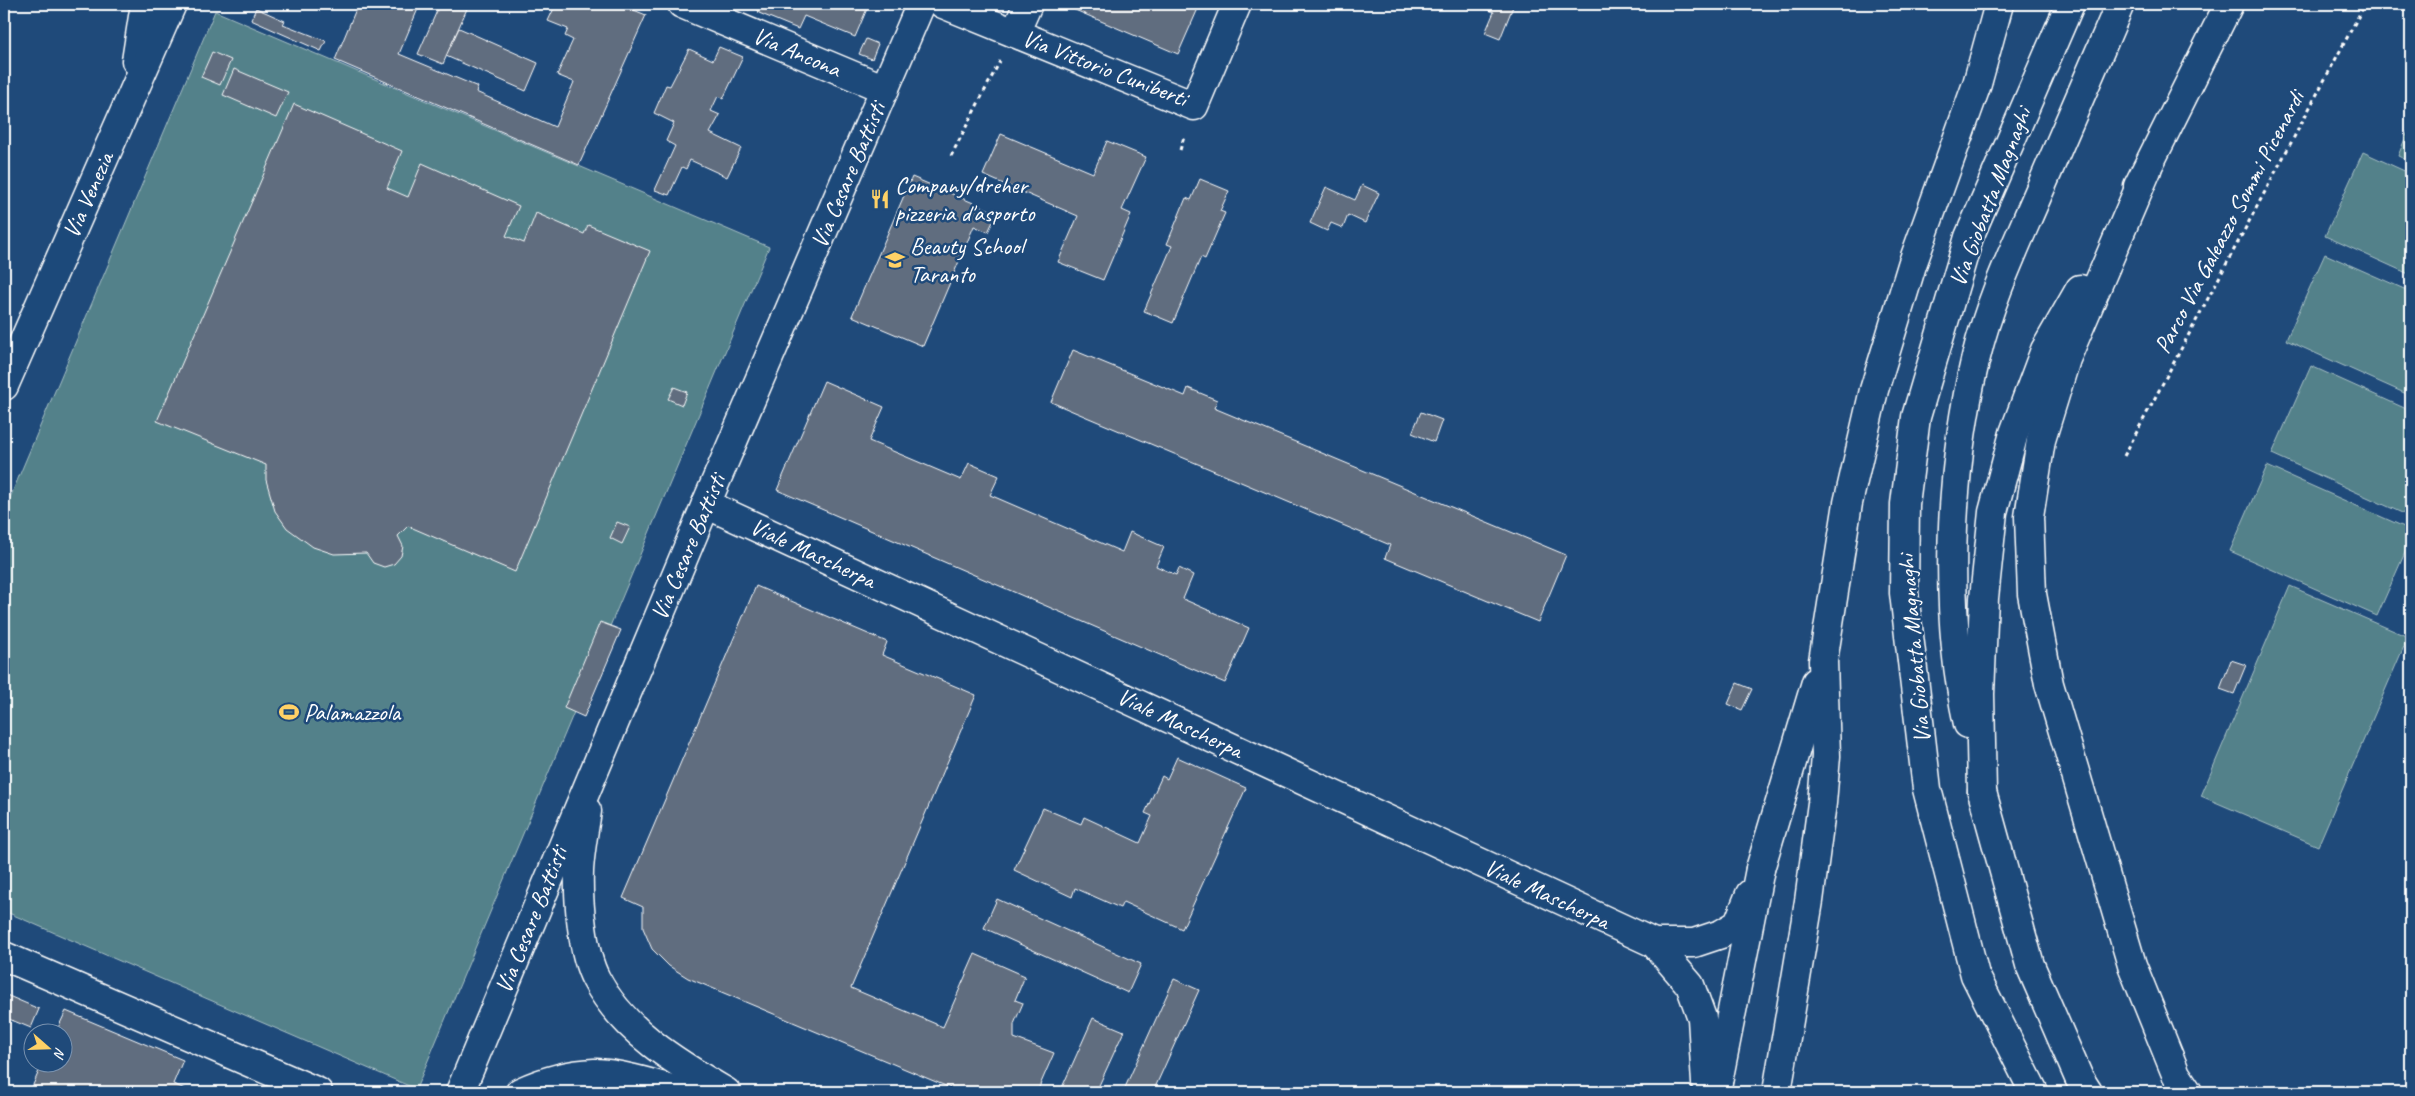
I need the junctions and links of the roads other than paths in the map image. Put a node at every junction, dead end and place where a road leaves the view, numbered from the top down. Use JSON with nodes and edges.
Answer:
{"nodes":[{"id":1,"x":145,"y":4,"type":"edge"},
{"id":2,"x":172,"y":4,"type":"edge"},
{"id":3,"x":682,"y":4,"type":"edge"},
{"id":4,"x":921,"y":4,"type":"edge"},
{"id":5,"x":943,"y":4,"type":"edge"},
{"id":6,"x":1028,"y":4,"type":"edge"},
{"id":7,"x":1237,"y":4,"type":"edge"},
{"id":8,"x":1999,"y":4,"type":"edge"},
{"id":9,"x":2070,"y":4,"type":"edge"},
{"id":10,"x":2120,"y":4,"type":"edge"},
{"id":11,"x":2229,"y":4,"type":"edge"},
{"id":12,"x":1015,"y":33,"type":"junction"},
{"id":13,"x":885,"y":90,"type":"junction"},
{"id":14,"x":130,"y":101,"type":"junction"},
{"id":15,"x":2147,"y":170,"type":"junction"},
{"id":16,"x":4,"y":386,"type":"edge"},
{"id":17,"x":706,"y":504,"type":"junction"},
{"id":18,"x":1823,"y":662,"type":"junction"},
{"id":19,"x":592,"y":774,"type":"junction"},
{"id":20,"x":1982,"y":792,"type":"junction"},
{"id":21,"x":1760,"y":869,"type":"junction"},
{"id":22,"x":1654,"y":943,"type":"junction"},
{"id":23,"x":4,"y":956,"type":"edge"},
{"id":24,"x":318,"y":1092,"type":"edge"},
{"id":25,"x":460,"y":1092,"type":"edge"},
{"id":26,"x":520,"y":1092,"type":"edge"},
{"id":27,"x":682,"y":1092,"type":"edge"},
{"id":28,"x":726,"y":1092,"type":"edge"},
{"id":29,"x":1706,"y":1092,"type":"edge"},
{"id":30,"x":1716,"y":1092,"type":"edge"},
{"id":31,"x":1777,"y":1092,"type":"edge"},
{"id":32,"x":2034,"y":1092,"type":"edge"},
{"id":33,"x":2088,"y":1092,"type":"edge"},
{"id":34,"x":2188,"y":1092,"type":"edge"}],
"edges":[{"from":1,"to":14,"type":"main road"},
{"from":2,"to":14,"type":"main road","name":"Via Venezia"},
{"from":3,"to":13,"type":"main road","name":"Via Ancona"},
{"from":4,"to":13,"type":"main road","name":"Via Cesare Battisti"},
{"from":5,"to":12,"type":"main road","name":"Via Vittorio Cuniberti"},
{"from":6,"to":12,"type":"main road"},
{"from":7,"to":12,"type":"main road","name":"Via Vittorio Cuniberti"},
{"from":8,"to":18,"type":"main road"},
{"from":9,"to":32,"type":"main road","name":"Via Giobatta Magnaghi"},
{"from":10,"to":20,"type":"main road","name":"Via Giobatta Magnaghi"},
{"from":11,"to":15,"type":"main road"},
{"from":13,"to":17,"type":"main road","name":"Via Cesare Battisti"},
{"from":14,"to":16,"type":"main road","name":"Via Venezia"},
{"from":15,"to":20,"type":"main road"},
{"from":15,"to":34,"type":"main road"},
{"from":17,"to":19,"type":"main road","name":"Via Cesare Battisti"},
{"from":17,"to":22,"type":"main road","name":"Viale Mascherpa"},
{"from":18,"to":21,"type":"main road"},
{"from":18,"to":31,"type":"main road"},
{"from":19,"to":25,"type":"main road","name":"Via Cesare Battisti"},
{"from":19,"to":28,"type":"main road"},
{"from":20,"to":33,"type":"main road"},
{"from":21,"to":22,"type":"main road"},
{"from":21,"to":30,"type":"main road"},
{"from":22,"to":29,"type":"main road"},
{"from":23,"to":24,"type":"main road"},
{"from":26,"to":27,"type":"main road"}]}
